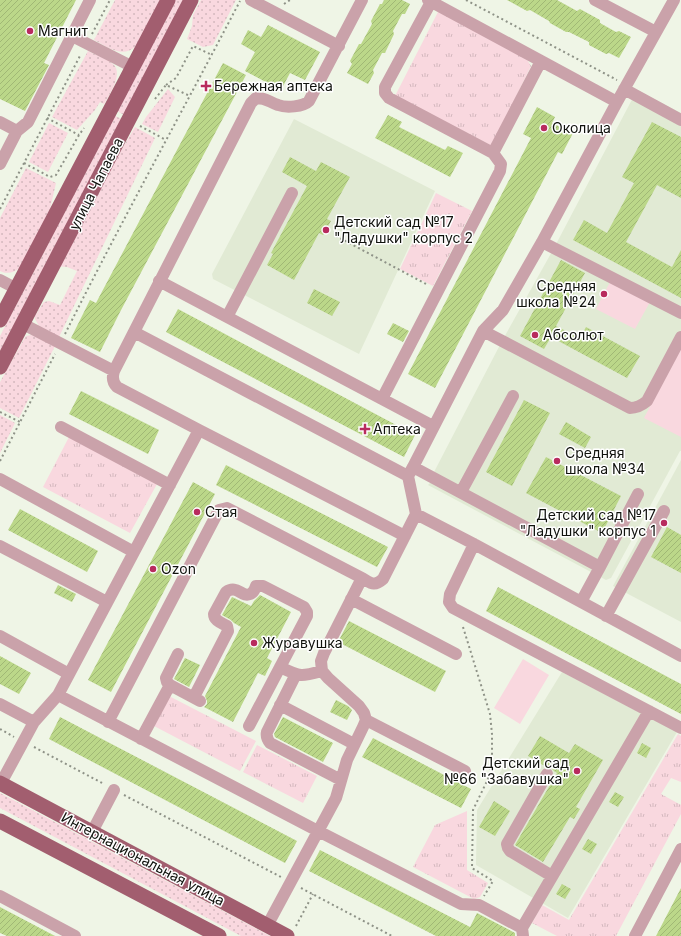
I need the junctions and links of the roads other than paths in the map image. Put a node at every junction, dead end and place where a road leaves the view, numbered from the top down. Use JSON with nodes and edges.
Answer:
{"nodes":[{"id":1,"x":90,"y":0,"type":"edge"},
{"id":2,"x":168,"y":0,"type":"edge"},
{"id":3,"x":191,"y":0,"type":"edge"},
{"id":4,"x":251,"y":0,"type":"edge"},
{"id":5,"x":362,"y":0,"type":"edge"},
{"id":6,"x":595,"y":0,"type":"edge"},
{"id":7,"x":672,"y":0,"type":"edge"},
{"id":8,"x":429,"y":1,"type":"edge"},
{"id":9,"x":656,"y":32,"type":"junction"},
{"id":10,"x":72,"y":36,"type":"junction"},
{"id":11,"x":339,"y":46,"type":"junction"},
{"id":12,"x":541,"y":61,"type":"junction"},
{"id":13,"x":133,"y":67,"type":"junction"},
{"id":14,"x":626,"y":87,"type":"junction"},
{"id":15,"x":617,"y":102,"type":"junction"},
{"id":16,"x":681,"y":120,"type":"edge"},
{"id":17,"x":0,"y":122,"type":"edge"},
{"id":18,"x":17,"y":131,"type":"junction"},
{"id":19,"x":493,"y":153,"type":"junction"},
{"id":20,"x":0,"y":164,"type":"edge"},
{"id":21,"x":292,"y":193,"type":"dead end"},
{"id":22,"x":542,"y":242,"type":"junction"},
{"id":23,"x":0,"y":280,"type":"edge"},
{"id":24,"x":159,"y":281,"type":"junction"},
{"id":25,"x":17,"y":289,"type":"junction"},
{"id":26,"x":681,"y":313,"type":"edge"},
{"id":27,"x":227,"y":317,"type":"junction"},
{"id":28,"x":0,"y":320,"type":"edge"},
{"id":29,"x":23,"y":324,"type":"junction"},
{"id":30,"x":483,"y":331,"type":"junction"},
{"id":31,"x":134,"y":332,"type":"junction"},
{"id":32,"x":681,"y":337,"type":"edge"},
{"id":33,"x":0,"y":367,"type":"edge"},
{"id":34,"x":114,"y":371,"type":"junction"},
{"id":35,"x":513,"y":396,"type":"dead end"},
{"id":36,"x":382,"y":399,"type":"junction"},
{"id":37,"x":433,"y":426,"type":"junction"},
{"id":38,"x":61,"y":427,"type":"dead end"},
{"id":39,"x":199,"y":430,"type":"junction"},
{"id":40,"x":411,"y":471,"type":"junction"},
{"id":41,"x":0,"y":478,"type":"edge"},
{"id":42,"x":170,"y":485,"type":"junction"},
{"id":43,"x":461,"y":492,"type":"junction"},
{"id":44,"x":638,"y":494,"type":"dead end"},
{"id":45,"x":664,"y":511,"type":"dead end"},
{"id":46,"x":416,"y":514,"type":"junction"},
{"id":47,"x":405,"y":536,"type":"junction"},
{"id":48,"x":474,"y":544,"type":"junction"},
{"id":49,"x":0,"y":546,"type":"edge"},
{"id":50,"x":134,"y":552,"type":"junction"},
{"id":51,"x":600,"y":567,"type":"junction"},
{"id":52,"x":362,"y":578,"type":"junction"},
{"id":53,"x":351,"y":599,"type":"junction"},
{"id":54,"x":107,"y":602,"type":"junction"},
{"id":55,"x":581,"y":602,"type":"junction"},
{"id":56,"x":606,"y":616,"type":"junction"},
{"id":57,"x":0,"y":636,"type":"edge"},
{"id":58,"x":178,"y":654,"type":"dead end"},
{"id":59,"x":456,"y":654,"type":"dead end"},
{"id":60,"x":681,"y":656,"type":"edge"},
{"id":61,"x":280,"y":667,"type":"junction"},
{"id":62,"x":322,"y":671,"type":"junction"},
{"id":63,"x":69,"y":674,"type":"junction"},
{"id":64,"x":296,"y":674,"type":"junction"},
{"id":65,"x":170,"y":685,"type":"junction"},
{"id":66,"x":58,"y":695,"type":"junction"},
{"id":67,"x":0,"y":704,"type":"edge"},
{"id":68,"x":280,"y":706,"type":"junction"},
{"id":69,"x":649,"y":711,"type":"junction"},
{"id":70,"x":366,"y":720,"type":"junction"},
{"id":71,"x":34,"y":722,"type":"junction"},
{"id":72,"x":108,"y":722,"type":"junction"},
{"id":73,"x":249,"y":726,"type":"dead end"},
{"id":74,"x":681,"y":728,"type":"edge"},
{"id":75,"x":141,"y":739,"type":"junction"},
{"id":76,"x":354,"y":744,"type":"junction"},
{"id":77,"x":465,"y":770,"type":"dead end"},
{"id":78,"x":547,"y":774,"type":"dead end"},
{"id":79,"x":341,"y":780,"type":"junction"},
{"id":80,"x":0,"y":783,"type":"edge"},
{"id":81,"x":114,"y":790,"type":"road end"},
{"id":82,"x":0,"y":821,"type":"edge"},
{"id":83,"x":318,"y":831,"type":"junction"},
{"id":84,"x":92,"y":832,"type":"junction"},
{"id":85,"x":681,"y":849,"type":"edge"},
{"id":86,"x":552,"y":876,"type":"junction"},
{"id":87,"x":0,"y":896,"type":"edge"},
{"id":88,"x":267,"y":926,"type":"junction"},
{"id":89,"x":291,"y":932,"type":"edge"},
{"id":90,"x":522,"y":932,"type":"edge"},
{"id":91,"x":75,"y":936,"type":"edge"},
{"id":92,"x":219,"y":936,"type":"edge"},
{"id":93,"x":635,"y":936,"type":"edge"}],
"edges":[{"from":1,"to":10,"type":"lane"},
{"from":2,"to":13,"type":"main road","name":"улица Чапаева"},
{"from":3,"to":29,"type":"main road","name":"улица Чапаева"},
{"from":4,"to":11,"type":"lane"},
{"from":5,"to":11,"type":"lane"},
{"from":6,"to":9,"type":"lane"},
{"from":7,"to":9,"type":"lane"},
{"from":8,"to":12,"type":"lane"},
{"from":8,"to":19,"type":"lane"},
{"from":9,"to":14,"type":"lane"},
{"from":10,"to":13,"type":"lane"},
{"from":10,"to":18,"type":"lane"},
{"from":11,"to":24,"type":"lane"},
{"from":12,"to":15,"type":"lane"},
{"from":12,"to":19,"type":"lane"},
{"from":13,"to":25,"type":"main road","name":"улица Чапаева"},
{"from":14,"to":15,"type":"lane"},
{"from":14,"to":16,"type":"lane"},
{"from":15,"to":22,"type":"lane"},
{"from":17,"to":18,"type":"lane"},
{"from":18,"to":20,"type":"lane"},
{"from":19,"to":36,"type":"lane"},
{"from":21,"to":27,"type":"lane"},
{"from":22,"to":26,"type":"lane"},
{"from":22,"to":30,"type":"lane"},
{"from":23,"to":25,"type":"lane"},
{"from":24,"to":27,"type":"lane"},
{"from":24,"to":31,"type":"lane"},
{"from":25,"to":28,"type":"main road","name":"улица Чапаева"},
{"from":27,"to":36,"type":"lane"},
{"from":29,"to":33,"type":"main road","name":"улица Чапаева"},
{"from":29,"to":34,"type":"lane"},
{"from":30,"to":32,"type":"lane"},
{"from":30,"to":37,"type":"lane"},
{"from":31,"to":34,"type":"lane"},
{"from":31,"to":40,"type":"lane"},
{"from":34,"to":39,"type":"lane"},
{"from":35,"to":43,"type":"lane"},
{"from":36,"to":37,"type":"lane"},
{"from":37,"to":40,"type":"lane"},
{"from":38,"to":42,"type":"lane"},
{"from":39,"to":42,"type":"lane"},
{"from":39,"to":47,"type":"lane"},
{"from":40,"to":43,"type":"lane"},
{"from":40,"to":46,"type":"lane"},
{"from":41,"to":50,"type":"lane"},
{"from":42,"to":50,"type":"lane"},
{"from":43,"to":51,"type":"lane"},
{"from":44,"to":51,"type":"lane"},
{"from":45,"to":56,"type":"lane"},
{"from":46,"to":47,"type":"lane"},
{"from":46,"to":48,"type":"lane"},
{"from":47,"to":52,"type":"lane"},
{"from":48,"to":55,"type":"lane"},
{"from":48,"to":69,"type":"lane"},
{"from":49,"to":54,"type":"lane"},
{"from":50,"to":54,"type":"lane"},
{"from":51,"to":55,"type":"lane"},
{"from":52,"to":53,"type":"lane"},
{"from":52,"to":72,"type":"lane"},
{"from":53,"to":59,"type":"lane"},
{"from":53,"to":62,"type":"lane"},
{"from":54,"to":63,"type":"lane"},
{"from":55,"to":56,"type":"lane"},
{"from":56,"to":60,"type":"lane"},
{"from":57,"to":63,"type":"lane"},
{"from":58,"to":65,"type":"lane"},
{"from":61,"to":64,"type":"lane"},
{"from":61,"to":65,"type":"lane"},
{"from":61,"to":73,"type":"lane"},
{"from":62,"to":64,"type":"lane"},
{"from":62,"to":70,"type":"lane"},
{"from":63,"to":66,"type":"lane"},
{"from":64,"to":68,"type":"lane"},
{"from":65,"to":75,"type":"lane"},
{"from":66,"to":71,"type":"lane"},
{"from":66,"to":72,"type":"lane"},
{"from":67,"to":71,"type":"lane"},
{"from":68,"to":76,"type":"lane"},
{"from":68,"to":79,"type":"lane"},
{"from":69,"to":74,"type":"lane"},
{"from":69,"to":86,"type":"lane"},
{"from":70,"to":76,"type":"lane"},
{"from":70,"to":77,"type":"lane"},
{"from":71,"to":80,"type":"lane"},
{"from":72,"to":75,"type":"lane"},
{"from":75,"to":83,"type":"lane"},
{"from":76,"to":79,"type":"lane"},
{"from":78,"to":86,"type":"lane"},
{"from":79,"to":83,"type":"lane"},
{"from":80,"to":84,"type":"main road","name":"Интернациональная улица"},
{"from":81,"to":84,"type":"lane"},
{"from":82,"to":92,"type":"main road"},
{"from":83,"to":88,"type":"lane"},
{"from":83,"to":90,"type":"lane"},
{"from":84,"to":88,"type":"main road","name":"Интернациональная улица"},
{"from":85,"to":93,"type":"lane"},
{"from":86,"to":90,"type":"lane"},
{"from":87,"to":91,"type":"lane"},
{"from":88,"to":89,"type":"main road","name":"Интернациональная улица"}]}
